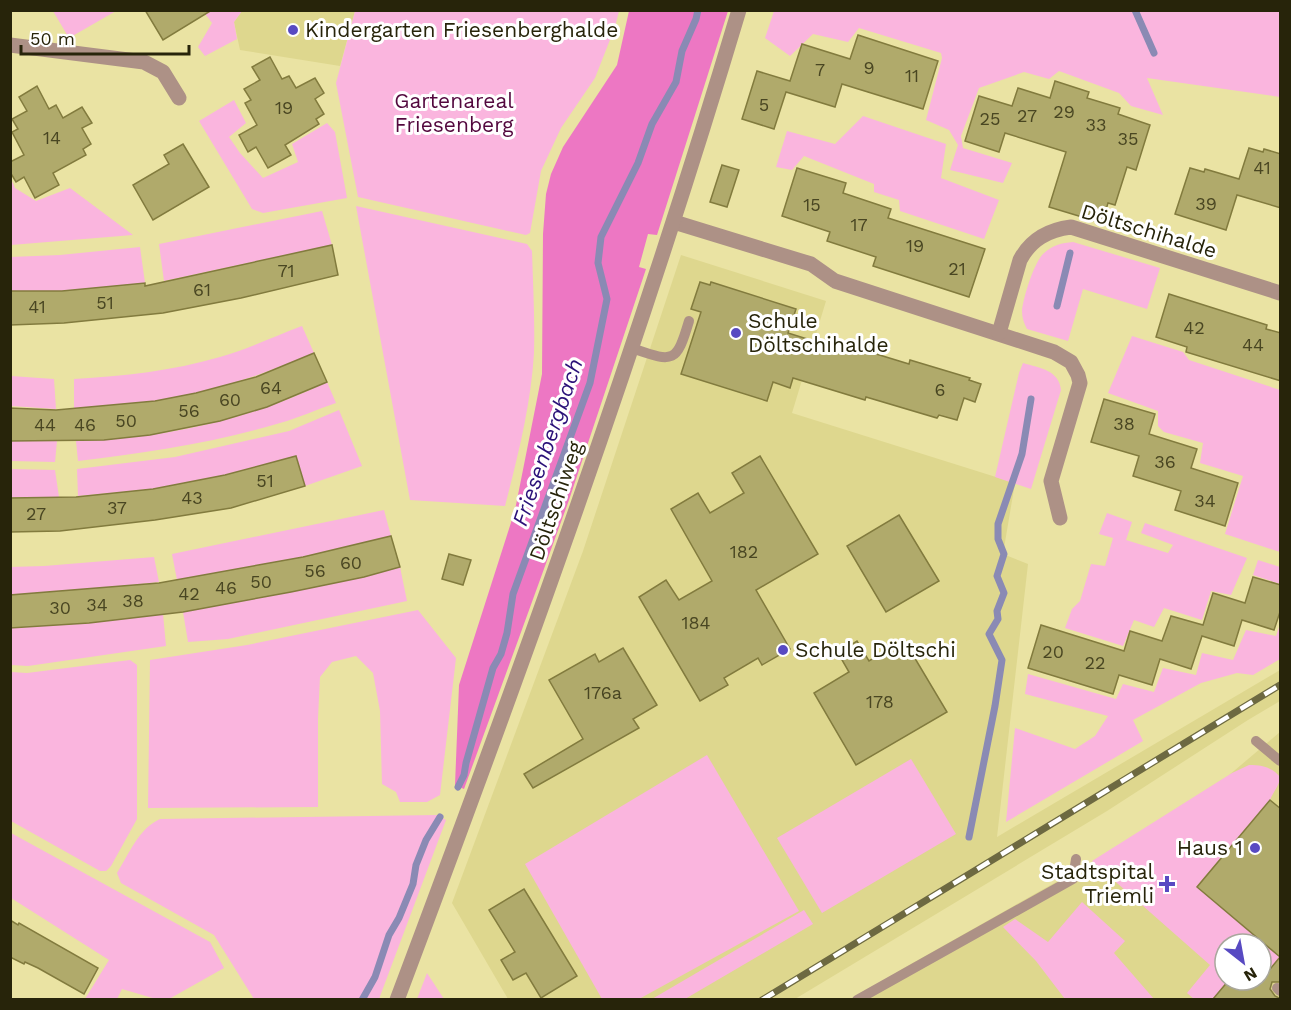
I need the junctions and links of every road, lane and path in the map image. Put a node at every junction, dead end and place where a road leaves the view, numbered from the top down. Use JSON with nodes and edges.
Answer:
{"nodes":[{"id":1,"x":739,"y":10,"type":"edge"},
{"id":2,"x":10,"y":45,"type":"edge"},
{"id":3,"x":179,"y":98,"type":"dead end"},
{"id":4,"x":674,"y":222,"type":"junction"},
{"id":5,"x":1281,"y":293,"type":"edge"},
{"id":6,"x":689,"y":321,"type":"dead end"},
{"id":7,"x":999,"y":333,"type":"junction"},
{"id":8,"x":631,"y":348,"type":"junction"},
{"id":9,"x":1060,"y":518,"type":"dead end"},
{"id":10,"x":1256,"y":741,"type":"dead end"},
{"id":11,"x":1281,"y":761,"type":"edge"},
{"id":12,"x":1076,"y":859,"type":"dead end"},
{"id":13,"x":397,"y":999,"type":"edge"},
{"id":14,"x":857,"y":999,"type":"edge"}],
"edges":[{"from":1,"to":4,"type":"street","name":"Döltschiweg"},
{"from":2,"to":3,"type":"street"},
{"from":4,"to":7,"type":"street"},
{"from":4,"to":8,"type":"street","name":"Döltschiweg"},
{"from":5,"to":7,"type":"street","name":"Döltschihalde"},
{"from":6,"to":8,"type":"lane"},
{"from":7,"to":9,"type":"street"},
{"from":8,"to":13,"type":"street","name":"Döltschiweg"},
{"from":10,"to":11,"type":"lane"},
{"from":12,"to":14,"type":"lane"}]}
